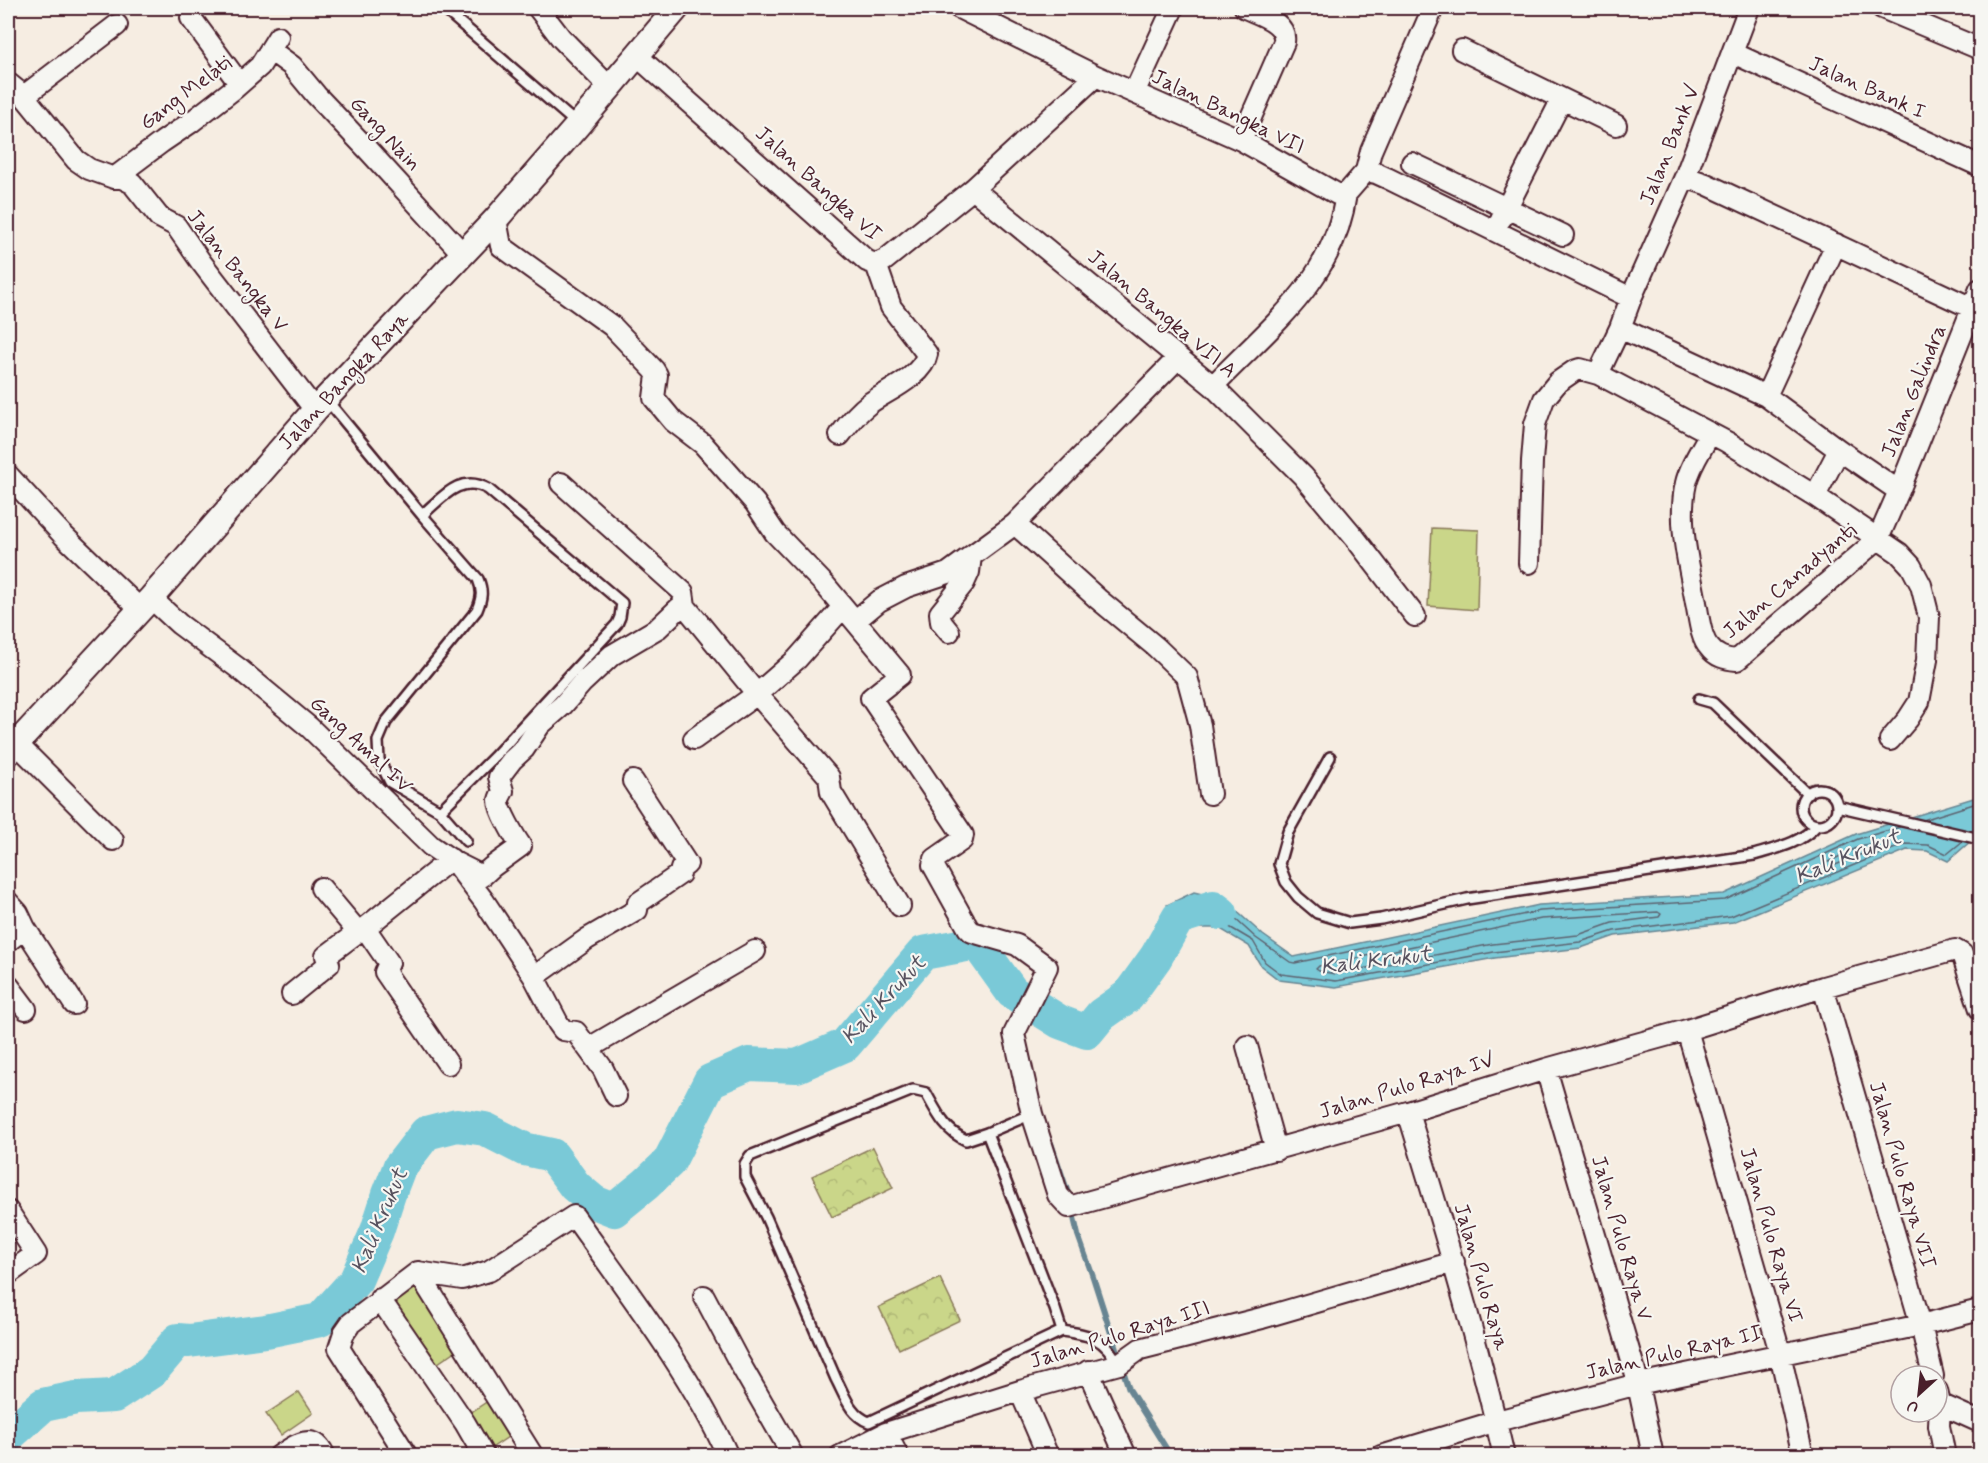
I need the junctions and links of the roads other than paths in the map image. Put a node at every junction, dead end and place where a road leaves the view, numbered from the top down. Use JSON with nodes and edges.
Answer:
{"nodes":[{"id":1,"x":442,"y":8,"type":"edge"},
{"id":2,"x":538,"y":8,"type":"edge"},
{"id":3,"x":677,"y":8,"type":"edge"},
{"id":4,"x":958,"y":8,"type":"edge"},
{"id":5,"x":1173,"y":8,"type":"edge"},
{"id":6,"x":1245,"y":8,"type":"edge"},
{"id":7,"x":1433,"y":8,"type":"edge"},
{"id":8,"x":1749,"y":8,"type":"edge"},
{"id":9,"x":1882,"y":8,"type":"edge"},
{"id":10,"x":190,"y":20,"type":"edge"},
{"id":11,"x":117,"y":26,"type":"dead end"},
{"id":12,"x":274,"y":44,"type":"joint"},
{"id":13,"x":1462,"y":50,"type":"dead end"},
{"id":14,"x":1980,"y":50,"type":"edge"},
{"id":15,"x":1733,"y":53,"type":"junction"},
{"id":16,"x":637,"y":56,"type":"junction"},
{"id":17,"x":1096,"y":76,"type":"junction"},
{"id":18,"x":8,"y":83,"type":"edge"},
{"id":19,"x":239,"y":83,"type":"junction"},
{"id":20,"x":610,"y":88,"type":"junction"},
{"id":21,"x":1134,"y":93,"type":"junction"},
{"id":22,"x":24,"y":96,"type":"junction"},
{"id":23,"x":1562,"y":99,"type":"junction"},
{"id":24,"x":579,"y":125,"type":"junction"},
{"id":25,"x":1616,"y":125,"type":"dead end"},
{"id":26,"x":1241,"y":140,"type":"junction"},
{"id":27,"x":1412,"y":163,"type":"dead end"},
{"id":28,"x":1980,"y":166,"type":"edge"},
{"id":29,"x":1366,"y":171,"type":"junction"},
{"id":30,"x":1685,"y":177,"type":"junction"},
{"id":31,"x":114,"y":178,"type":"junction"},
{"id":32,"x":974,"y":189,"type":"junction"},
{"id":33,"x":1346,"y":195,"type":"junction"},
{"id":34,"x":1507,"y":208,"type":"junction"},
{"id":35,"x":496,"y":219,"type":"junction"},
{"id":36,"x":1496,"y":230,"type":"junction"},
{"id":37,"x":1563,"y":235,"type":"dead end"},
{"id":38,"x":1836,"y":244,"type":"junction"},
{"id":39,"x":463,"y":254,"type":"junction"},
{"id":40,"x":876,"y":264,"type":"junction"},
{"id":41,"x":1980,"y":289,"type":"edge"},
{"id":42,"x":1629,"y":303,"type":"junction"},
{"id":43,"x":1972,"y":308,"type":"junction"},
{"id":44,"x":1620,"y":328,"type":"junction"},
{"id":45,"x":1178,"y":358,"type":"junction"},
{"id":46,"x":1598,"y":374,"type":"junction"},
{"id":47,"x":1213,"y":386,"type":"junction"},
{"id":48,"x":1766,"y":396,"type":"junction"},
{"id":49,"x":321,"y":404,"type":"junction"},
{"id":50,"x":1710,"y":433,"type":"junction"},
{"id":51,"x":840,"y":435,"type":"dead end"},
{"id":52,"x":1839,"y":450,"type":"junction"},
{"id":53,"x":8,"y":475,"type":"edge"},
{"id":54,"x":561,"y":483,"type":"dead end"},
{"id":55,"x":1899,"y":491,"type":"junction"},
{"id":56,"x":1815,"y":496,"type":"junction"},
{"id":57,"x":422,"y":515,"type":"junction"},
{"id":58,"x":1015,"y":524,"type":"junction"},
{"id":59,"x":1878,"y":539,"type":"junction"},
{"id":60,"x":971,"y":556,"type":"junction"},
{"id":61,"x":1529,"y":563,"type":"dead end"},
{"id":62,"x":146,"y":604,"type":"junction"},
{"id":63,"x":685,"y":606,"type":"junction"},
{"id":64,"x":849,"y":614,"type":"junction"},
{"id":65,"x":1415,"y":616,"type":"dead end"},
{"id":66,"x":949,"y":632,"type":"dead end"},
{"id":67,"x":758,"y":694,"type":"junction"},
{"id":68,"x":1700,"y":699,"type":"dead end"},
{"id":69,"x":694,"y":739,"type":"dead end"},
{"id":70,"x":1890,"y":740,"type":"dead end"},
{"id":71,"x":12,"y":748,"type":"edge"},
{"id":72,"x":1330,"y":757,"type":"dead end"},
{"id":73,"x":633,"y":781,"type":"dead end"},
{"id":74,"x":1210,"y":794,"type":"dead end"},
{"id":75,"x":1808,"y":794,"type":"junction"},
{"id":76,"x":1837,"y":806,"type":"junction"},
{"id":77,"x":440,"y":811,"type":"junction"},
{"id":78,"x":1817,"y":825,"type":"junction"},
{"id":79,"x":1980,"y":839,"type":"edge"},
{"id":80,"x":113,"y":840,"type":"dead end"},
{"id":81,"x":466,"y":841,"type":"dead end"},
{"id":82,"x":451,"y":860,"type":"junction"},
{"id":83,"x":321,"y":888,"type":"dead end"},
{"id":84,"x":8,"y":902,"type":"edge"},
{"id":85,"x":900,"y":906,"type":"dead end"},
{"id":86,"x":25,"y":928,"type":"junction"},
{"id":87,"x":361,"y":930,"type":"junction"},
{"id":88,"x":8,"y":941,"type":"edge"},
{"id":89,"x":755,"y":951,"type":"dead end"},
{"id":90,"x":534,"y":977,"type":"junction"},
{"id":91,"x":8,"y":985,"type":"edge"},
{"id":92,"x":1823,"y":987,"type":"junction"},
{"id":93,"x":292,"y":994,"type":"dead end"},
{"id":94,"x":74,"y":1004,"type":"dead end"},
{"id":95,"x":1980,"y":1009,"type":"edge"},
{"id":96,"x":26,"y":1010,"type":"dead end"},
{"id":97,"x":1687,"y":1030,"type":"junction"},
{"id":98,"x":1247,"y":1046,"type":"dead end"},
{"id":99,"x":589,"y":1048,"type":"junction"},
{"id":100,"x":448,"y":1065,"type":"dead end"},
{"id":101,"x":1546,"y":1069,"type":"junction"},
{"id":102,"x":616,"y":1096,"type":"dead end"},
{"id":103,"x":1408,"y":1112,"type":"junction"},
{"id":104,"x":1032,"y":1114,"type":"junction"},
{"id":105,"x":987,"y":1134,"type":"junction"},
{"id":106,"x":1276,"y":1150,"type":"junction"},
{"id":107,"x":8,"y":1211,"type":"edge"},
{"id":108,"x":1454,"y":1262,"type":"junction"},
{"id":109,"x":418,"y":1272,"type":"junction"},
{"id":110,"x":8,"y":1274,"type":"edge"},
{"id":111,"x":704,"y":1296,"type":"dead end"},
{"id":112,"x":380,"y":1299,"type":"junction"},
{"id":113,"x":1980,"y":1310,"type":"edge"},
{"id":114,"x":1921,"y":1325,"type":"junction"},
{"id":115,"x":1062,"y":1331,"type":"junction"},
{"id":116,"x":1780,"y":1354,"type":"junction"},
{"id":117,"x":1119,"y":1364,"type":"junction"},
{"id":118,"x":1930,"y":1364,"type":"edge"},
{"id":119,"x":1088,"y":1371,"type":"junction"},
{"id":120,"x":1638,"y":1384,"type":"junction"},
{"id":121,"x":1020,"y":1391,"type":"junction"},
{"id":122,"x":1949,"y":1404,"type":"edge"},
{"id":123,"x":1497,"y":1421,"type":"junction"},
{"id":124,"x":1980,"y":1422,"type":"edge"},
{"id":125,"x":1939,"y":1424,"type":"edge"},
{"id":126,"x":886,"y":1433,"type":"junction"},
{"id":127,"x":279,"y":1455,"type":"edge"},
{"id":128,"x":326,"y":1455,"type":"edge"},
{"id":129,"x":407,"y":1455,"type":"edge"},
{"id":130,"x":484,"y":1455,"type":"edge"},
{"id":131,"x":533,"y":1455,"type":"edge"},
{"id":132,"x":728,"y":1455,"type":"edge"},
{"id":133,"x":793,"y":1455,"type":"edge"},
{"id":134,"x":840,"y":1455,"type":"edge"},
{"id":135,"x":898,"y":1455,"type":"edge"},
{"id":136,"x":1048,"y":1455,"type":"edge"},
{"id":137,"x":1126,"y":1455,"type":"edge"},
{"id":138,"x":1381,"y":1455,"type":"edge"},
{"id":139,"x":1504,"y":1455,"type":"edge"},
{"id":140,"x":1653,"y":1455,"type":"edge"},
{"id":141,"x":1803,"y":1455,"type":"edge"},
{"id":142,"x":1945,"y":1455,"type":"edge"}],
"edges":[{"from":1,"to":24,"type":"lane"},
{"from":2,"to":20,"type":"street"},
{"from":3,"to":16,"type":"street","name":"Jalan Bangka Raya"},
{"from":4,"to":17,"type":"street","name":"Jalan Bangka VII"},
{"from":5,"to":21,"type":"street"},
{"from":6,"to":26,"type":"street"},
{"from":7,"to":29,"type":"street"},
{"from":8,"to":15,"type":"street","name":"Jalan Bank V"},
{"from":9,"to":14,"type":"street"},
{"from":10,"to":19,"type":"street"},
{"from":11,"to":22,"type":"street"},
{"from":12,"to":19,"type":"street","name":"Gang Melati"},
{"from":12,"to":39,"type":"street","name":"Gang Nain"},
{"from":13,"to":23,"type":"street"},
{"from":15,"to":28,"type":"street","name":"Jalan Bank I"},
{"from":15,"to":30,"type":"street","name":"Jalan Bank V"},
{"from":16,"to":20,"type":"street","name":"Jalan Bangka Raya"},
{"from":16,"to":40,"type":"street","name":"Jalan Bangka VI"},
{"from":17,"to":21,"type":"street","name":"Jalan Bangka VII"},
{"from":17,"to":32,"type":"street"},
{"from":18,"to":22,"type":"street","name":"Jalan Bangka V"},
{"from":19,"to":31,"type":"street","name":"Gang Melati"},
{"from":20,"to":24,"type":"street","name":"Jalan Bangka Raya"},
{"from":21,"to":26,"type":"street","name":"Jalan Bangka VII"},
{"from":22,"to":31,"type":"street","name":"Jalan Bangka V"},
{"from":23,"to":25,"type":"street"},
{"from":23,"to":34,"type":"street"},
{"from":24,"to":35,"type":"street","name":"Jalan Bangka Raya"},
{"from":26,"to":33,"type":"street","name":"Jalan Bangka VII"},
{"from":27,"to":34,"type":"street"},
{"from":29,"to":33,"type":"street"},
{"from":29,"to":36,"type":"street"},
{"from":30,"to":38,"type":"street","name":"Jalan Galindra"},
{"from":30,"to":42,"type":"street","name":"Jalan Bank V"},
{"from":31,"to":49,"type":"street","name":"Jalan Bangka V"},
{"from":32,"to":40,"type":"street","name":"Jalan Bangka VI"},
{"from":32,"to":45,"type":"street","name":"Jalan Bangka VII A"},
{"from":33,"to":47,"type":"street"},
{"from":34,"to":36,"type":"street"},
{"from":34,"to":37,"type":"street"},
{"from":35,"to":39,"type":"street","name":"Jalan Bangka Raya"},
{"from":35,"to":64,"type":"street"},
{"from":36,"to":42,"type":"street"},
{"from":38,"to":43,"type":"street","name":"Jalan Galindra"},
{"from":38,"to":48,"type":"street"},
{"from":39,"to":49,"type":"street","name":"Jalan Bangka Raya"},
{"from":40,"to":51,"type":"street"},
{"from":41,"to":43,"type":"street","name":"Jalan Galindra"},
{"from":42,"to":44,"type":"street","name":"Jalan Bank V"},
{"from":43,"to":55,"type":"street","name":"Jalan Galindra"},
{"from":44,"to":46,"type":"street","name":"Jalan Bank V"},
{"from":44,"to":48,"type":"street"},
{"from":45,"to":47,"type":"street","name":"Jalan Bangka VII A"},
{"from":45,"to":58,"type":"street"},
{"from":46,"to":50,"type":"street","name":"Jalan Canadyanti"},
{"from":46,"to":61,"type":"street"},
{"from":47,"to":65,"type":"street","name":"Jalan Bangka VII A"},
{"from":48,"to":52,"type":"street"},
{"from":49,"to":57,"type":"lane"},
{"from":49,"to":62,"type":"street","name":"Jalan Bangka Raya"},
{"from":50,"to":56,"type":"street","name":"Jalan Canadyanti"},
{"from":50,"to":59,"type":"street","name":"Jalan Canadyanti"},
{"from":52,"to":55,"type":"street"},
{"from":52,"to":56,"type":"street"},
{"from":53,"to":62,"type":"street","name":"Gang Amal IV"},
{"from":54,"to":63,"type":"street"},
{"from":55,"to":59,"type":"street","name":"Jalan Canadyanti"},
{"from":56,"to":59,"type":"street","name":"Jalan Canadyanti"},
{"from":57,"to":77,"type":"lane"},
{"from":57,"to":77,"type":"lane"},
{"from":58,"to":60,"type":"street"},
{"from":58,"to":74,"type":"street"},
{"from":59,"to":70,"type":"street"},
{"from":60,"to":64,"type":"street"},
{"from":60,"to":66,"type":"street"},
{"from":62,"to":71,"type":"street","name":"Jalan Bangka Raya"},
{"from":62,"to":82,"type":"street","name":"Gang Amal IV"},
{"from":63,"to":67,"type":"street"},
{"from":63,"to":82,"type":"street"},
{"from":64,"to":67,"type":"street"},
{"from":64,"to":104,"type":"street","name":"Jalan Pulo Raya IV"},
{"from":67,"to":69,"type":"street"},
{"from":67,"to":85,"type":"street"},
{"from":68,"to":75,"type":"lane"},
{"from":71,"to":80,"type":"street"},
{"from":72,"to":78,"type":"lane"},
{"from":73,"to":90,"type":"street"},
{"from":75,"to":76,"type":"lane"},
{"from":75,"to":78,"type":"lane"},
{"from":76,"to":78,"type":"lane"},
{"from":76,"to":79,"type":"lane"},
{"from":77,"to":81,"type":"lane"},
{"from":82,"to":87,"type":"street"},
{"from":82,"to":90,"type":"street"},
{"from":83,"to":87,"type":"street"},
{"from":84,"to":86,"type":"street"},
{"from":86,"to":88,"type":"street"},
{"from":86,"to":94,"type":"street"},
{"from":87,"to":93,"type":"street"},
{"from":87,"to":100,"type":"street"},
{"from":89,"to":99,"type":"street"},
{"from":90,"to":99,"type":"street"},
{"from":91,"to":96,"type":"street"},
{"from":92,"to":95,"type":"street","name":"Jalan Pulo Raya IV"},
{"from":92,"to":97,"type":"street","name":"Jalan Pulo Raya IV"},
{"from":92,"to":114,"type":"street","name":"Jalan Pulo Raya VII"},
{"from":97,"to":101,"type":"street","name":"Jalan Pulo Raya IV"},
{"from":97,"to":116,"type":"street","name":"Jalan Pulo Raya VI"},
{"from":98,"to":106,"type":"street"},
{"from":99,"to":102,"type":"street"},
{"from":101,"to":103,"type":"street","name":"Jalan Pulo Raya IV"},
{"from":101,"to":120,"type":"street","name":"Jalan Pulo Raya V"},
{"from":103,"to":106,"type":"street","name":"Jalan Pulo Raya IV"},
{"from":103,"to":108,"type":"street","name":"Jalan Pulo Raya"},
{"from":104,"to":105,"type":"lane"},
{"from":104,"to":106,"type":"street","name":"Jalan Pulo Raya IV"},
{"from":105,"to":115,"type":"lane"},
{"from":105,"to":115,"type":"lane"},
{"from":107,"to":110,"type":"street"},
{"from":108,"to":117,"type":"street","name":"Jalan Pulo Raya III"},
{"from":108,"to":123,"type":"street","name":"Jalan Pulo Raya"},
{"from":109,"to":112,"type":"street"},
{"from":109,"to":131,"type":"street"},
{"from":109,"to":132,"type":"street"},
{"from":111,"to":133,"type":"street"},
{"from":112,"to":129,"type":"street"},
{"from":112,"to":130,"type":"street"},
{"from":113,"to":114,"type":"street","name":"Jalan Pulo Raya II"},
{"from":114,"to":116,"type":"street","name":"Jalan Pulo Raya II"},
{"from":114,"to":118,"type":"street","name":"Jalan Pulo Raya VII"},
{"from":115,"to":117,"type":"lane"},
{"from":116,"to":120,"type":"street","name":"Jalan Pulo Raya II"},
{"from":116,"to":141,"type":"street","name":"Jalan Pulo Raya VI"},
{"from":117,"to":119,"type":"street","name":"Jalan Pulo Raya III"},
{"from":119,"to":121,"type":"street","name":"Jalan Pulo Raya III"},
{"from":119,"to":137,"type":"street"},
{"from":120,"to":123,"type":"street","name":"Jalan Pulo Raya II"},
{"from":120,"to":140,"type":"street","name":"Jalan Pulo Raya V"},
{"from":121,"to":126,"type":"street","name":"Jalan Pulo Raya III"},
{"from":121,"to":136,"type":"street"},
{"from":122,"to":124,"type":"street"},
{"from":123,"to":138,"type":"street","name":"Jalan Pulo Raya II"},
{"from":123,"to":139,"type":"street","name":"Jalan Pulo Raya"},
{"from":125,"to":142,"type":"street"},
{"from":126,"to":134,"type":"street","name":"Jalan Pulo Raya III"},
{"from":126,"to":135,"type":"street"},
{"from":127,"to":128,"type":"street"}]}
